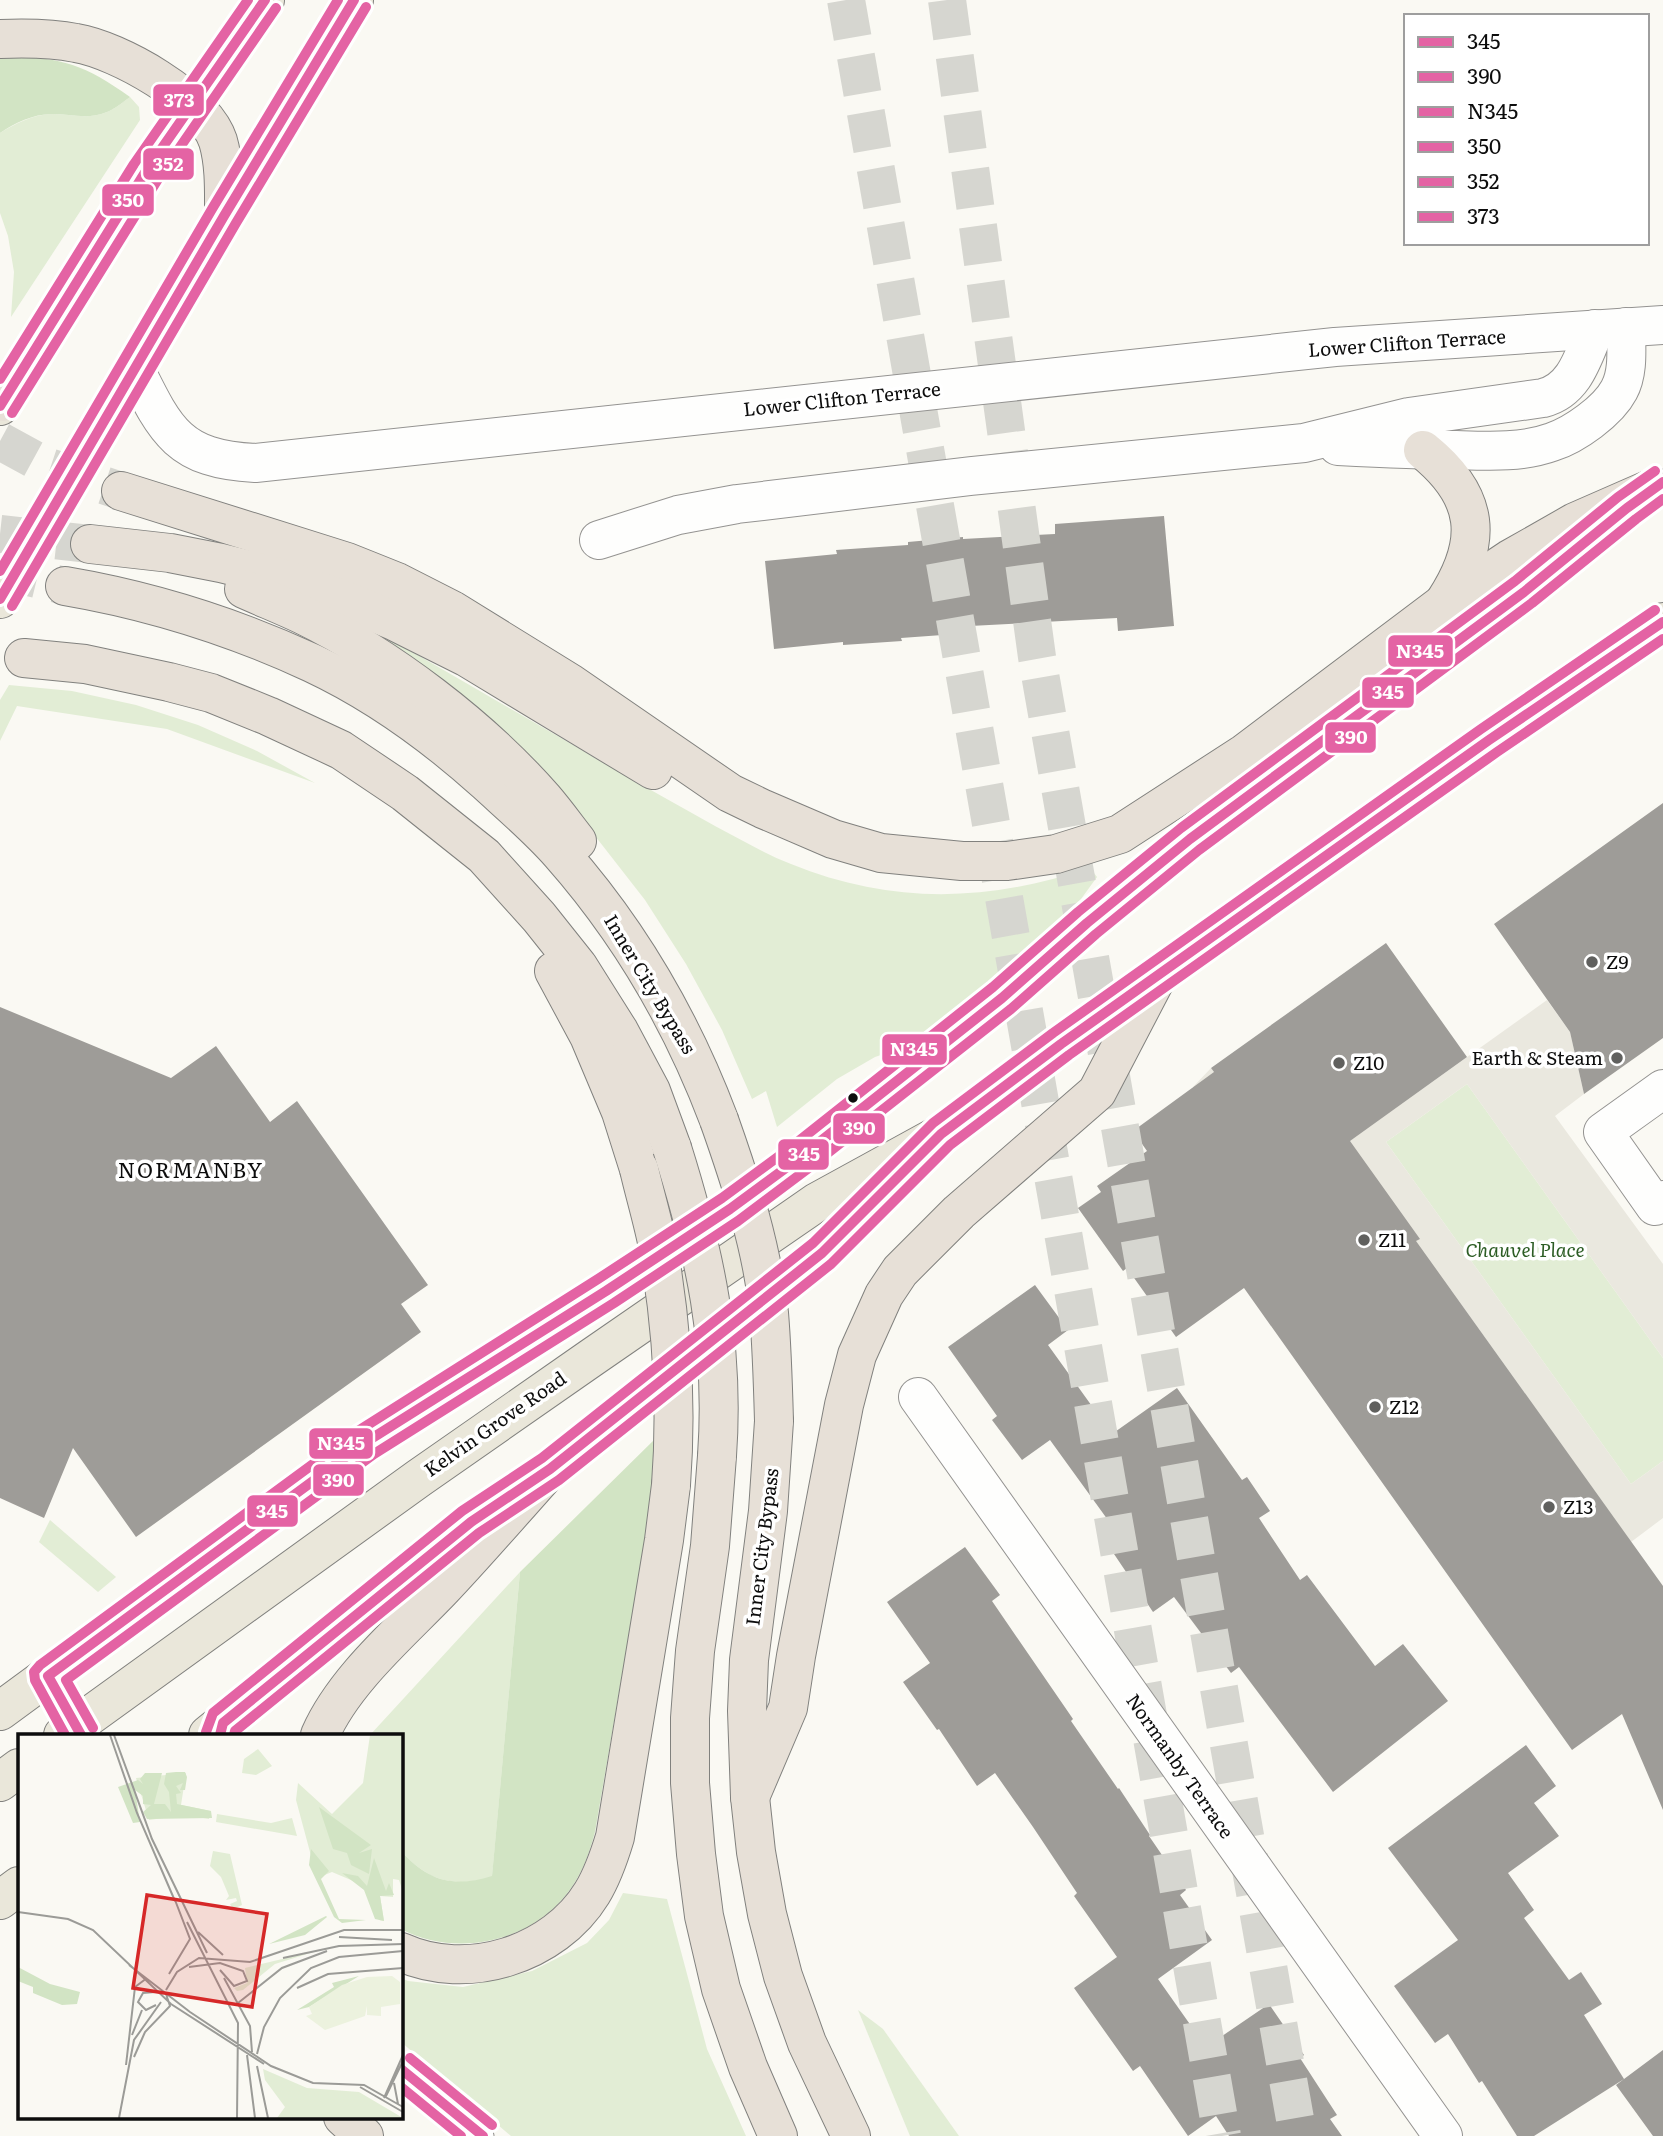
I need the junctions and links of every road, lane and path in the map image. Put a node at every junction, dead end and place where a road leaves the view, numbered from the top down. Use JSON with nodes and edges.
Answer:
{"nodes":[{"id":1,"x":265,"y":0,"type":"edge"},
{"id":2,"x":354,"y":0,"type":"edge"},
{"id":3,"x":0,"y":39,"type":"edge"},
{"id":4,"x":194,"y":104,"type":"junction"},
{"id":5,"x":224,"y":216,"type":"junction"},
{"id":6,"x":1628,"y":327,"type":"edge"},
{"id":7,"x":135,"y":369,"type":"junction"},
{"id":8,"x":1,"y":400,"type":"edge"},
{"id":9,"x":1304,"y":443,"type":"junction"},
{"id":10,"x":1423,"y":450,"type":"junction"},
{"id":11,"x":1659,"y":484,"type":"edge"},
{"id":12,"x":121,"y":491,"type":"tunnel mouth"},
{"id":13,"x":599,"y":540,"type":"dead end"},
{"id":14,"x":90,"y":544,"type":"tunnel mouth"},
{"id":15,"x":170,"y":553,"type":"junction"},
{"id":16,"x":65,"y":586,"type":"tunnel mouth"},
{"id":17,"x":0,"y":599,"type":"edge"},
{"id":18,"x":1444,"y":603,"type":"junction"},
{"id":19,"x":1663,"y":622,"type":"edge"},
{"id":20,"x":24,"y":658,"type":"dead end"},
{"id":21,"x":730,"y":793,"type":"junction"},
{"id":22,"x":484,"y":856,"type":"junction"},
{"id":23,"x":603,"y":906,"type":"junction"},
{"id":24,"x":1157,"y":977,"type":"junction"},
{"id":25,"x":1663,"y":1089,"type":"edge"},
{"id":26,"x":941,"y":1133,"type":"junction"},
{"id":27,"x":1660,"y":1208,"type":"edge"},
{"id":28,"x":918,"y":1397,"type":"dead end"},
{"id":29,"x":550,"y":1469,"type":"junction"},
{"id":30,"x":48,"y":1676,"type":"junction"},
{"id":31,"x":0,"y":1711,"type":"edge"},
{"id":32,"x":217,"y":1731,"type":"edge"},
{"id":33,"x":73,"y":1732,"type":"edge"},
{"id":34,"x":321,"y":1734,"type":"edge"},
{"id":35,"x":18,"y":1769,"type":"edge"},
{"id":36,"x":0,"y":1782,"type":"edge"},
{"id":37,"x":750,"y":1797,"type":"junction"},
{"id":38,"x":0,"y":1871,"type":"edge"},
{"id":39,"x":18,"y":1877,"type":"edge"},
{"id":40,"x":18,"y":1887,"type":"edge"},
{"id":41,"x":0,"y":1900,"type":"edge"},
{"id":42,"x":402,"y":1952,"type":"edge"},
{"id":43,"x":402,"y":2070,"type":"edge"},
{"id":44,"x":343,"y":2118,"type":"edge"},
{"id":45,"x":364,"y":2136,"type":"edge"},
{"id":46,"x":482,"y":2136,"type":"edge"},
{"id":47,"x":778,"y":2136,"type":"edge"},
{"id":48,"x":851,"y":2136,"type":"edge"},
{"id":49,"x":1443,"y":2136,"type":"edge"}],
"edges":[{"from":1,"to":4,"type":"main road"},
{"from":2,"to":5,"type":"main road"},
{"from":3,"to":4,"type":"highway"},
{"from":4,"to":5,"type":"highway"},
{"from":4,"to":8,"type":"main road"},
{"from":5,"to":7,"type":"main road"},
{"from":6,"to":7,"type":"street","name":"Lower Clifton Terrace"},
{"from":6,"to":9,"type":"street"},
{"from":6,"to":10,"type":"street"},
{"from":7,"to":17,"type":"main road"},
{"from":9,"to":10,"type":"street"},
{"from":9,"to":13,"type":"street"},
{"from":10,"to":18,"type":"highway"},
{"from":11,"to":18,"type":"highway"},
{"from":11,"to":30,"type":"main road"},
{"from":12,"to":21,"type":"highway"},
{"from":14,"to":15,"type":"highway"},
{"from":15,"to":21,"type":"highway"},
{"from":15,"to":23,"type":"highway"},
{"from":16,"to":23,"type":"highway","name":"Inner City Bypass"},
{"from":18,"to":21,"type":"highway"},
{"from":19,"to":24,"type":"main road","name":"Kelvin Grove Road"},
{"from":20,"to":22,"type":"highway"},
{"from":22,"to":42,"type":"highway","bridge":true},
{"from":22,"to":47,"type":"highway","bridge":true},
{"from":23,"to":37,"type":"highway","name":"Inner City Bypass","bridge":true},
{"from":24,"to":26,"type":"main road","name":"Kelvin Grove Road"},
{"from":24,"to":37,"type":"highway"},
{"from":25,"to":27,"type":"street"},
{"from":26,"to":29,"type":"main road","name":"Kelvin Grove Road"},
{"from":26,"to":33,"type":"main road","name":"Kelvin Grove Road"},
{"from":28,"to":49,"type":"street","name":"Normanby Terrace"},
{"from":29,"to":32,"type":"main road","name":"Kelvin Grove Road"},
{"from":29,"to":34,"type":"highway"},
{"from":30,"to":31,"type":"main road"},
{"from":30,"to":33,"type":"main road"},
{"from":35,"to":36,"type":"main road"},
{"from":37,"to":48,"type":"highway","name":"Inner City Bypass"},
{"from":38,"to":39,"type":"main road"},
{"from":40,"to":41,"type":"main road"},
{"from":43,"to":46,"type":"lane"},
{"from":44,"to":45,"type":"highway"}]}
